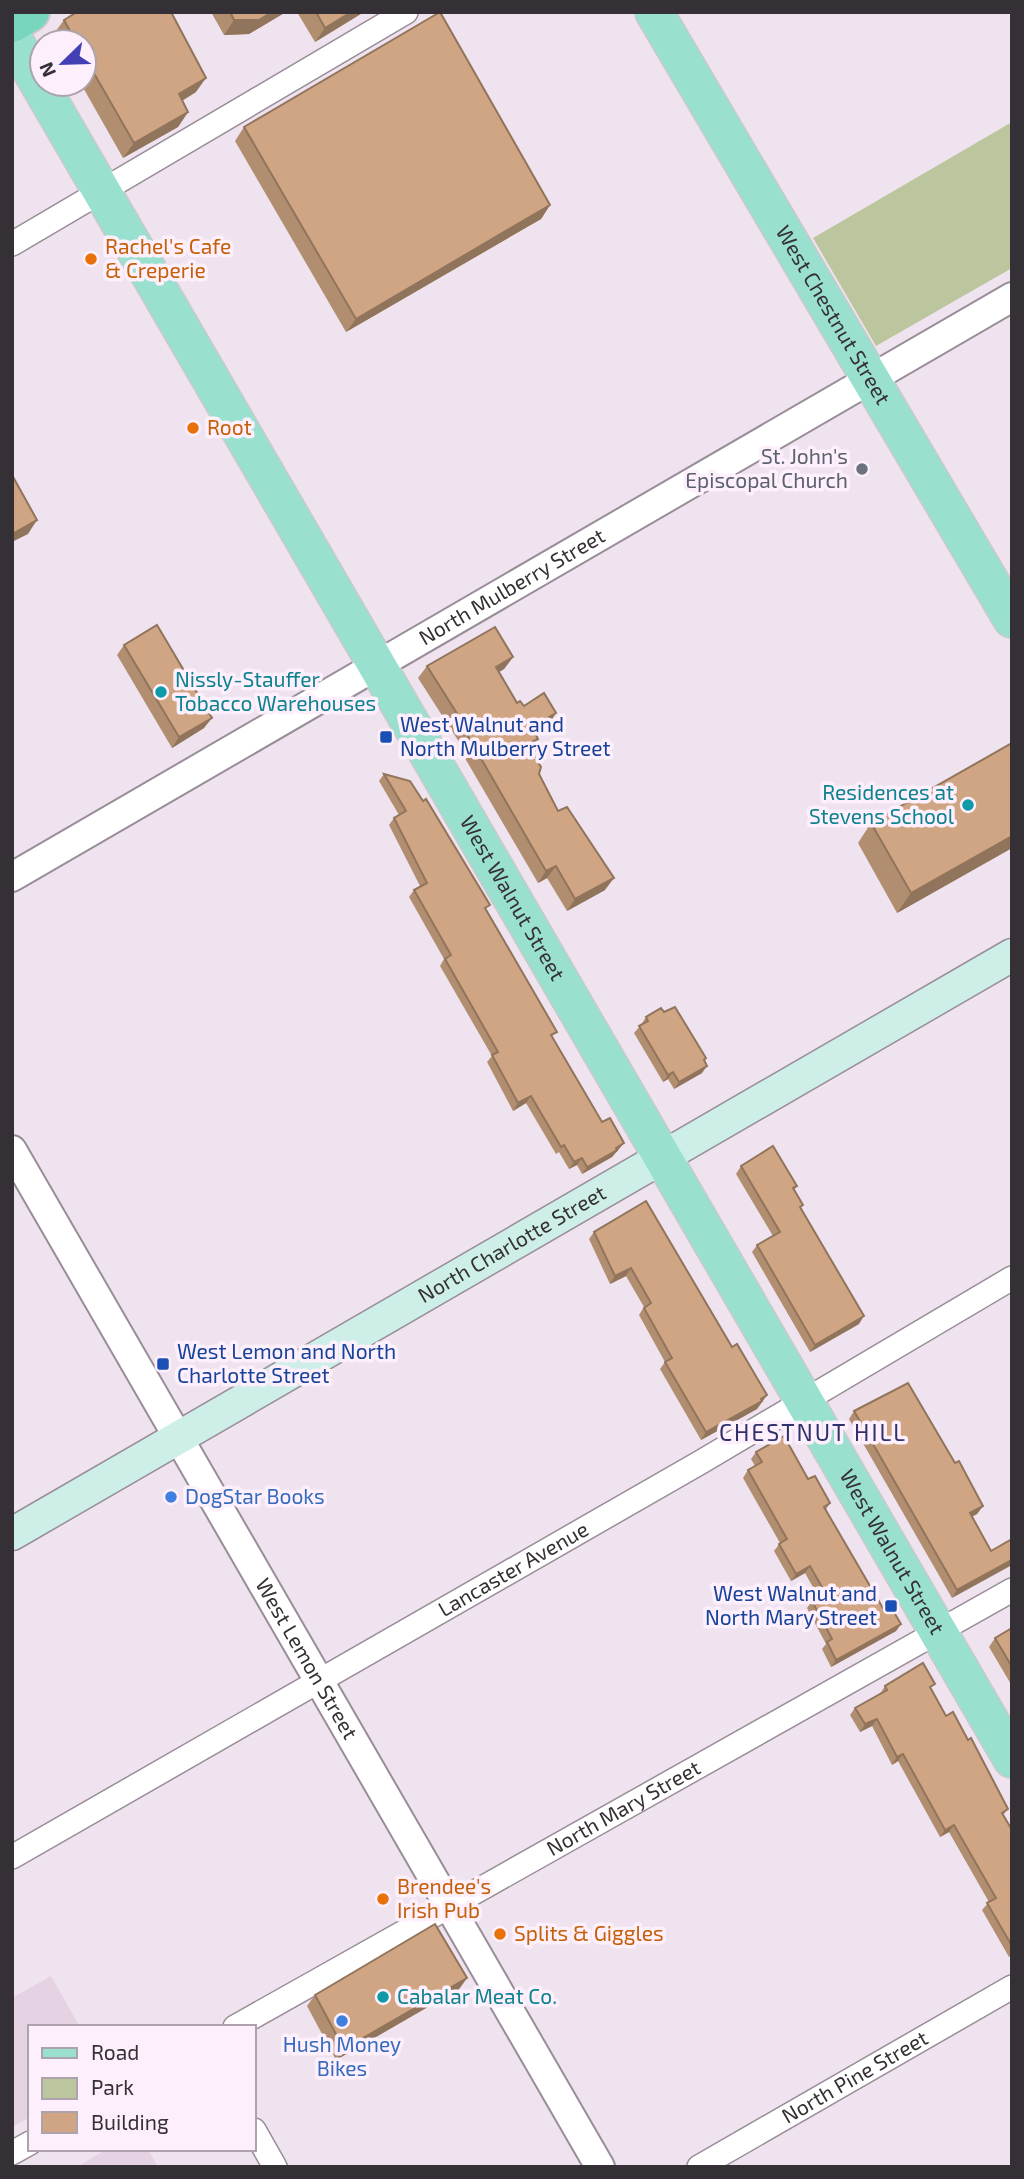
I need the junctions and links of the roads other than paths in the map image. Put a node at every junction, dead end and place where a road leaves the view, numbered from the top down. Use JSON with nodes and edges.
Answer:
{"nodes":[{"id":1,"x":30,"y":12,"type":"edge"},
{"id":2,"x":406,"y":12,"type":"edge"},
{"id":3,"x":654,"y":12,"type":"edge"},
{"id":4,"x":12,"y":23,"type":"edge"},
{"id":5,"x":12,"y":37,"type":"edge"},
{"id":6,"x":102,"y":191,"type":"junction"},
{"id":7,"x":12,"y":244,"type":"edge"},
{"id":8,"x":1012,"y":297,"type":"edge"},
{"id":9,"x":870,"y":379,"type":"junction"},
{"id":10,"x":1012,"y":619,"type":"edge"},
{"id":11,"x":377,"y":666,"type":"junction"},
{"id":12,"x":12,"y":877,"type":"edge"},
{"id":13,"x":1012,"y":955,"type":"edge"},
{"id":14,"x":12,"y":1150,"type":"edge"},
{"id":15,"x":663,"y":1158,"type":"junction"},
{"id":16,"x":1012,"y":1278,"type":"edge"},
{"id":17,"x":803,"y":1399,"type":"junction"},
{"id":18,"x":179,"y":1438,"type":"junction"},
{"id":19,"x":12,"y":1534,"type":"edge"},
{"id":20,"x":1012,"y":1590,"type":"edge"},
{"id":21,"x":938,"y":1631,"type":"junction"},
{"id":22,"x":319,"y":1681,"type":"junction"},
{"id":23,"x":1012,"y":1759,"type":"edge"},
{"id":24,"x":12,"y":1857,"type":"edge"},
{"id":25,"x":449,"y":1906,"type":"junction"},
{"id":26,"x":1012,"y":1987,"type":"edge"},
{"id":27,"x":238,"y":2025,"type":"edge"},
{"id":28,"x":256,"y":2134,"type":"edge"},
{"id":29,"x":28,"y":2144,"type":"edge"},
{"id":30,"x":12,"y":2153,"type":"edge"},
{"id":31,"x":275,"y":2167,"type":"edge"},
{"id":32,"x":600,"y":2167,"type":"edge"},
{"id":33,"x":699,"y":2167,"type":"edge"}],
"edges":[{"from":1,"to":4,"type":"highway"},
{"from":2,"to":6,"type":"street"},
{"from":3,"to":9,"type":"main road","name":"West Chestnut Street"},
{"from":5,"to":6,"type":"main road","name":"West Walnut Street"},
{"from":6,"to":7,"type":"street"},
{"from":6,"to":11,"type":"main road","name":"West Walnut Street"},
{"from":8,"to":9,"type":"street","name":"North Mulberry Street"},
{"from":9,"to":10,"type":"main road","name":"West Chestnut Street"},
{"from":9,"to":11,"type":"street","name":"North Mulberry Street"},
{"from":11,"to":12,"type":"street","name":"North Mulberry Street"},
{"from":11,"to":15,"type":"main road","name":"West Walnut Street"},
{"from":13,"to":15,"type":"main road","name":"North Charlotte Street"},
{"from":14,"to":18,"type":"street","name":"West Lemon Street"},
{"from":15,"to":17,"type":"main road","name":"West Walnut Street"},
{"from":15,"to":18,"type":"main road","name":"North Charlotte Street"},
{"from":16,"to":17,"type":"street","name":"Lancaster Avenue"},
{"from":17,"to":21,"type":"main road","name":"West Walnut Street"},
{"from":17,"to":22,"type":"street","name":"Lancaster Avenue"},
{"from":18,"to":19,"type":"main road","name":"North Charlotte Street"},
{"from":18,"to":22,"type":"street","name":"West Lemon Street"},
{"from":20,"to":21,"type":"street","name":"North Mary Street"},
{"from":21,"to":23,"type":"main road","name":"West Walnut Street"},
{"from":21,"to":25,"type":"street","name":"North Mary Street"},
{"from":22,"to":24,"type":"street","name":"Lancaster Avenue"},
{"from":22,"to":25,"type":"street","name":"West Lemon Street"},
{"from":25,"to":27,"type":"street","name":"North Mary Street"},
{"from":25,"to":32,"type":"street","name":"West Lemon Street"},
{"from":26,"to":33,"type":"street","name":"North Pine Street"},
{"from":28,"to":31,"type":"street"},
{"from":29,"to":30,"type":"street"}]}
